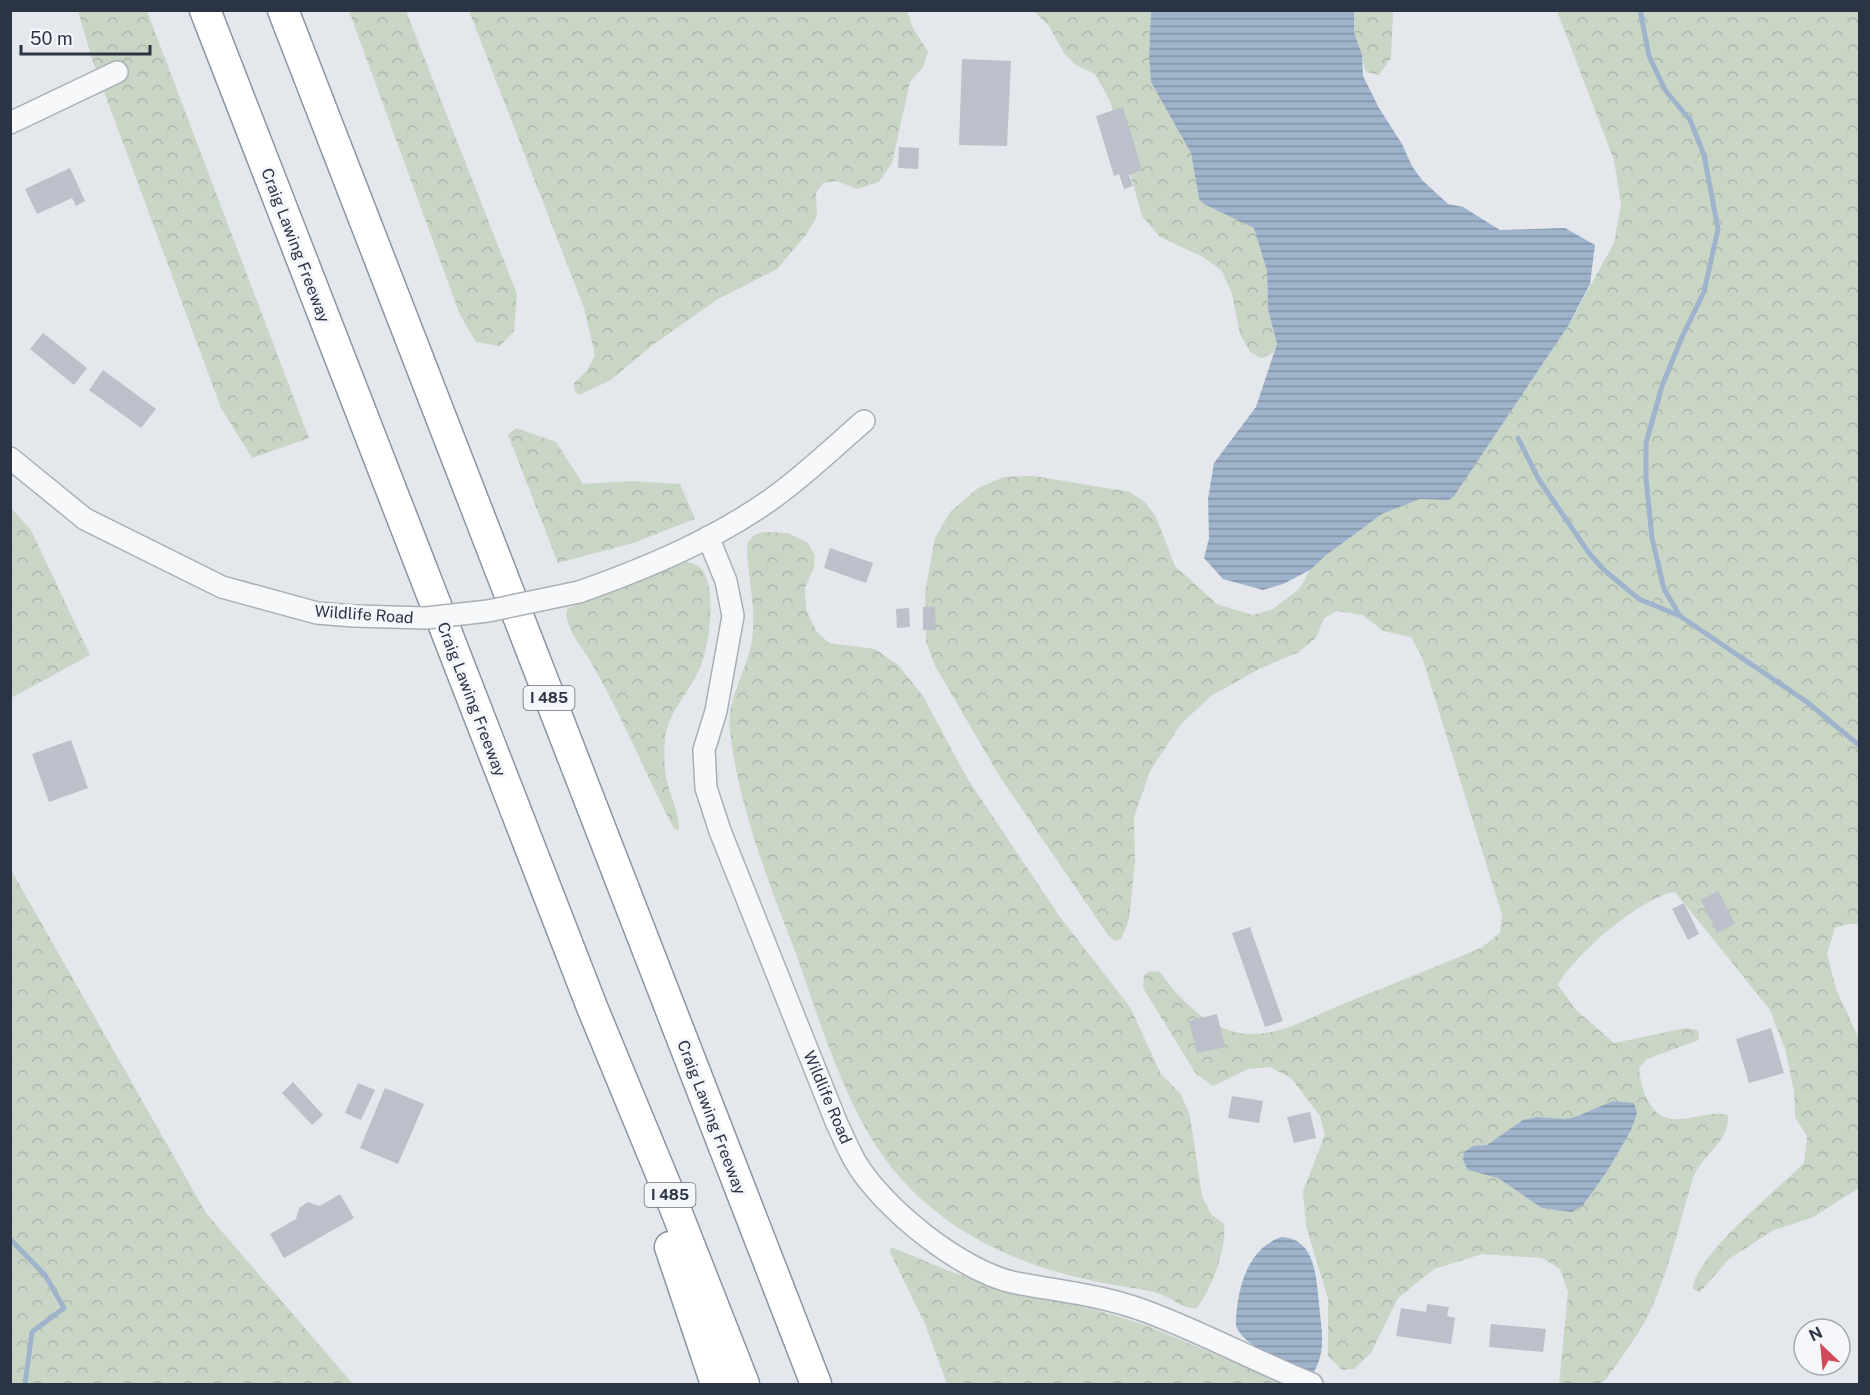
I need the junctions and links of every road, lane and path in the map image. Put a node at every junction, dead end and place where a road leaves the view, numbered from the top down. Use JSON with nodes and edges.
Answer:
{"nodes":[{"id":1,"x":205,"y":10,"type":"edge"},
{"id":2,"x":283,"y":10,"type":"edge"},
{"id":3,"x":117,"y":72,"type":"dead end"},
{"id":4,"x":10,"y":123,"type":"edge"},
{"id":5,"x":864,"y":422,"type":"dead end"},
{"id":6,"x":10,"y":458,"type":"edge"},
{"id":7,"x":708,"y":537,"type":"junction"},
{"id":8,"x":592,"y":1007,"type":"junction"},
{"id":9,"x":716,"y":1384,"type":"edge"},
{"id":10,"x":744,"y":1384,"type":"edge"},
{"id":11,"x":816,"y":1384,"type":"edge"},
{"id":12,"x":1311,"y":1384,"type":"edge"}],
"edges":[{"from":1,"to":8,"type":"highway","name":"Craig Lawing Freeway","number":"I 485"},
{"from":2,"to":11,"type":"highway","name":"Craig Lawing Freeway","number":"I 485"},
{"from":3,"to":4,"type":"street"},
{"from":5,"to":7,"type":"street","name":"Wildlife Road"},
{"from":6,"to":7,"type":"street","name":"Wildlife Road","bridge":true},
{"from":7,"to":12,"type":"street","name":"Wildlife Road"},
{"from":8,"to":9,"type":"highway"},
{"from":8,"to":10,"type":"highway","name":"Craig Lawing Freeway","number":"I 485"}]}
